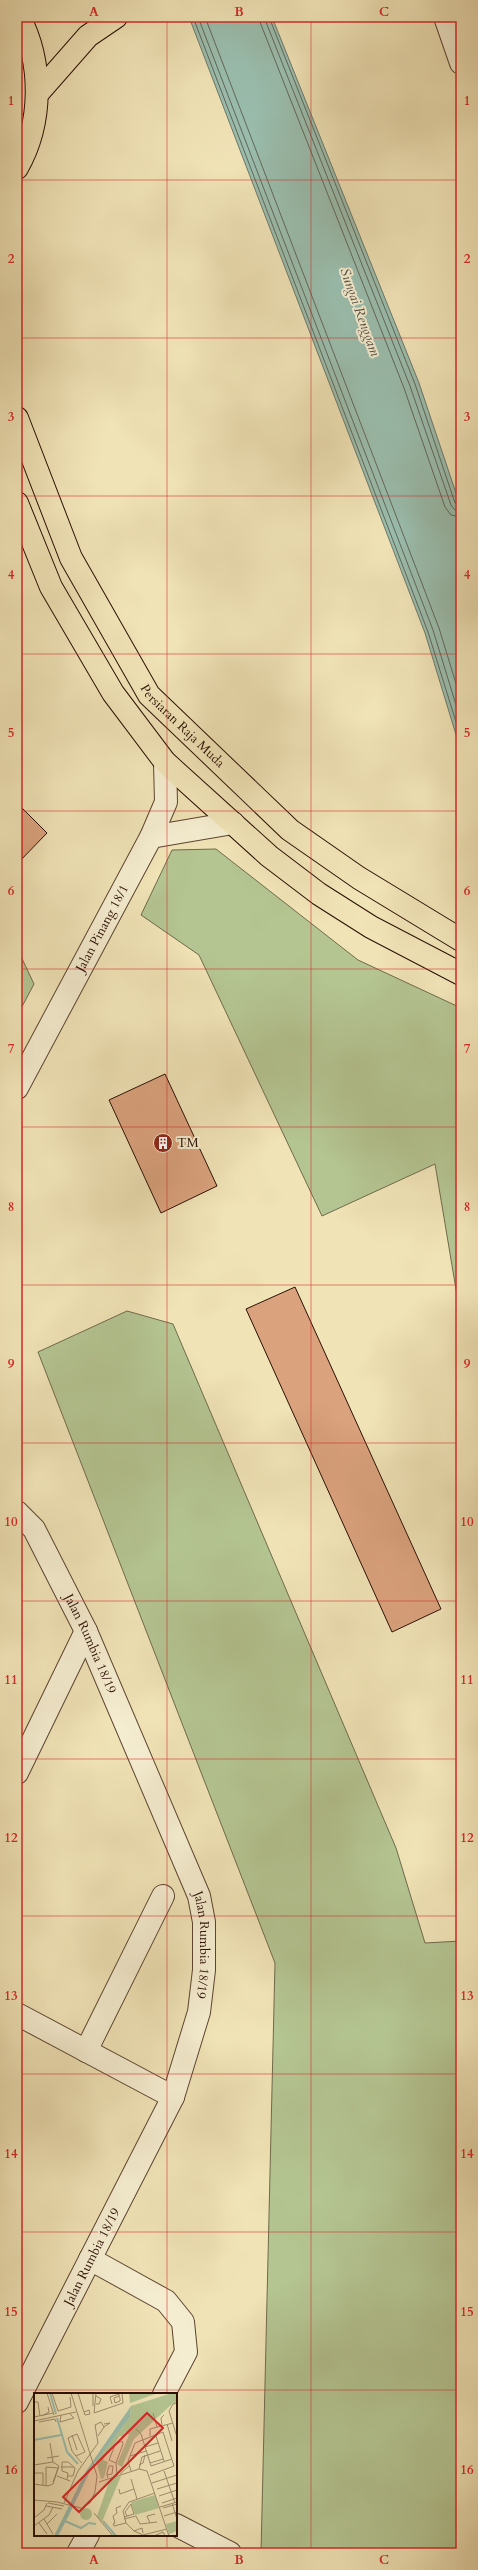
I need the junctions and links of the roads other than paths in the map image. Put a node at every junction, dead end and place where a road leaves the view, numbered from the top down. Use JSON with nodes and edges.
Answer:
{"nodes":[{"id":1,"x":19,"y":17,"type":"edge"},
{"id":2,"x":116,"y":17,"type":"edge"},
{"id":3,"x":445,"y":17,"type":"edge"},
{"id":4,"x":461,"y":63,"type":"edge"},
{"id":5,"x":38,"y":93,"type":"junction"},
{"id":6,"x":17,"y":168,"type":"edge"},
{"id":7,"x":17,"y":418,"type":"edge"},
{"id":8,"x":17,"y":503,"type":"edge"},
{"id":9,"x":165,"y":762,"type":"junction"},
{"id":10,"x":233,"y":823,"type":"junction"},
{"id":11,"x":151,"y":837,"type":"junction"},
{"id":12,"x":461,"y":940,"type":"edge"},
{"id":13,"x":461,"y":974,"type":"edge"},
{"id":14,"x":17,"y":1088,"type":"edge"},
{"id":15,"x":17,"y":1512,"type":"edge"},
{"id":16,"x":86,"y":1631,"type":"junction"},
{"id":17,"x":17,"y":1773,"type":"edge"},
{"id":18,"x":163,"y":1896,"type":"dead end"},
{"id":19,"x":17,"y":2014,"type":"edge"},
{"id":20,"x":86,"y":2051,"type":"junction"},
{"id":21,"x":173,"y":2098,"type":"junction"},
{"id":22,"x":90,"y":2259,"type":"junction"},
{"id":23,"x":165,"y":2393,"type":"edge"},
{"id":24,"x":17,"y":2402,"type":"edge"},
{"id":25,"x":177,"y":2526,"type":"edge"},
{"id":26,"x":87,"y":2536,"type":"edge"},
{"id":27,"x":78,"y":2553,"type":"edge"},
{"id":28,"x":230,"y":2553,"type":"edge"}],
"edges":[{"from":1,"to":5,"type":"main road"},
{"from":2,"to":5,"type":"main road"},
{"from":3,"to":4,"type":"street"},
{"from":5,"to":6,"type":"main road"},
{"from":7,"to":12,"type":"main road","name":"Persiaran Raja Muda"},
{"from":8,"to":9,"type":"main road"},
{"from":9,"to":10,"type":"main road"},
{"from":9,"to":11,"type":"street","name":"Jalan Pinang 18/1"},
{"from":10,"to":11,"type":"street"},
{"from":10,"to":13,"type":"main road"},
{"from":11,"to":14,"type":"street","name":"Jalan Pinang 18/1"},
{"from":15,"to":16,"type":"street","name":"Jalan Rumbia 18/19"},
{"from":16,"to":17,"type":"street"},
{"from":16,"to":21,"type":"street","name":"Jalan Rumbia 18/19"},
{"from":18,"to":20,"type":"street"},
{"from":19,"to":20,"type":"street"},
{"from":20,"to":21,"type":"street"},
{"from":21,"to":22,"type":"street","name":"Jalan Rumbia 18/19"},
{"from":22,"to":23,"type":"street"},
{"from":22,"to":24,"type":"street","name":"Jalan Rumbia 18/19"},
{"from":25,"to":28,"type":"street"},
{"from":26,"to":27,"type":"street"}]}
